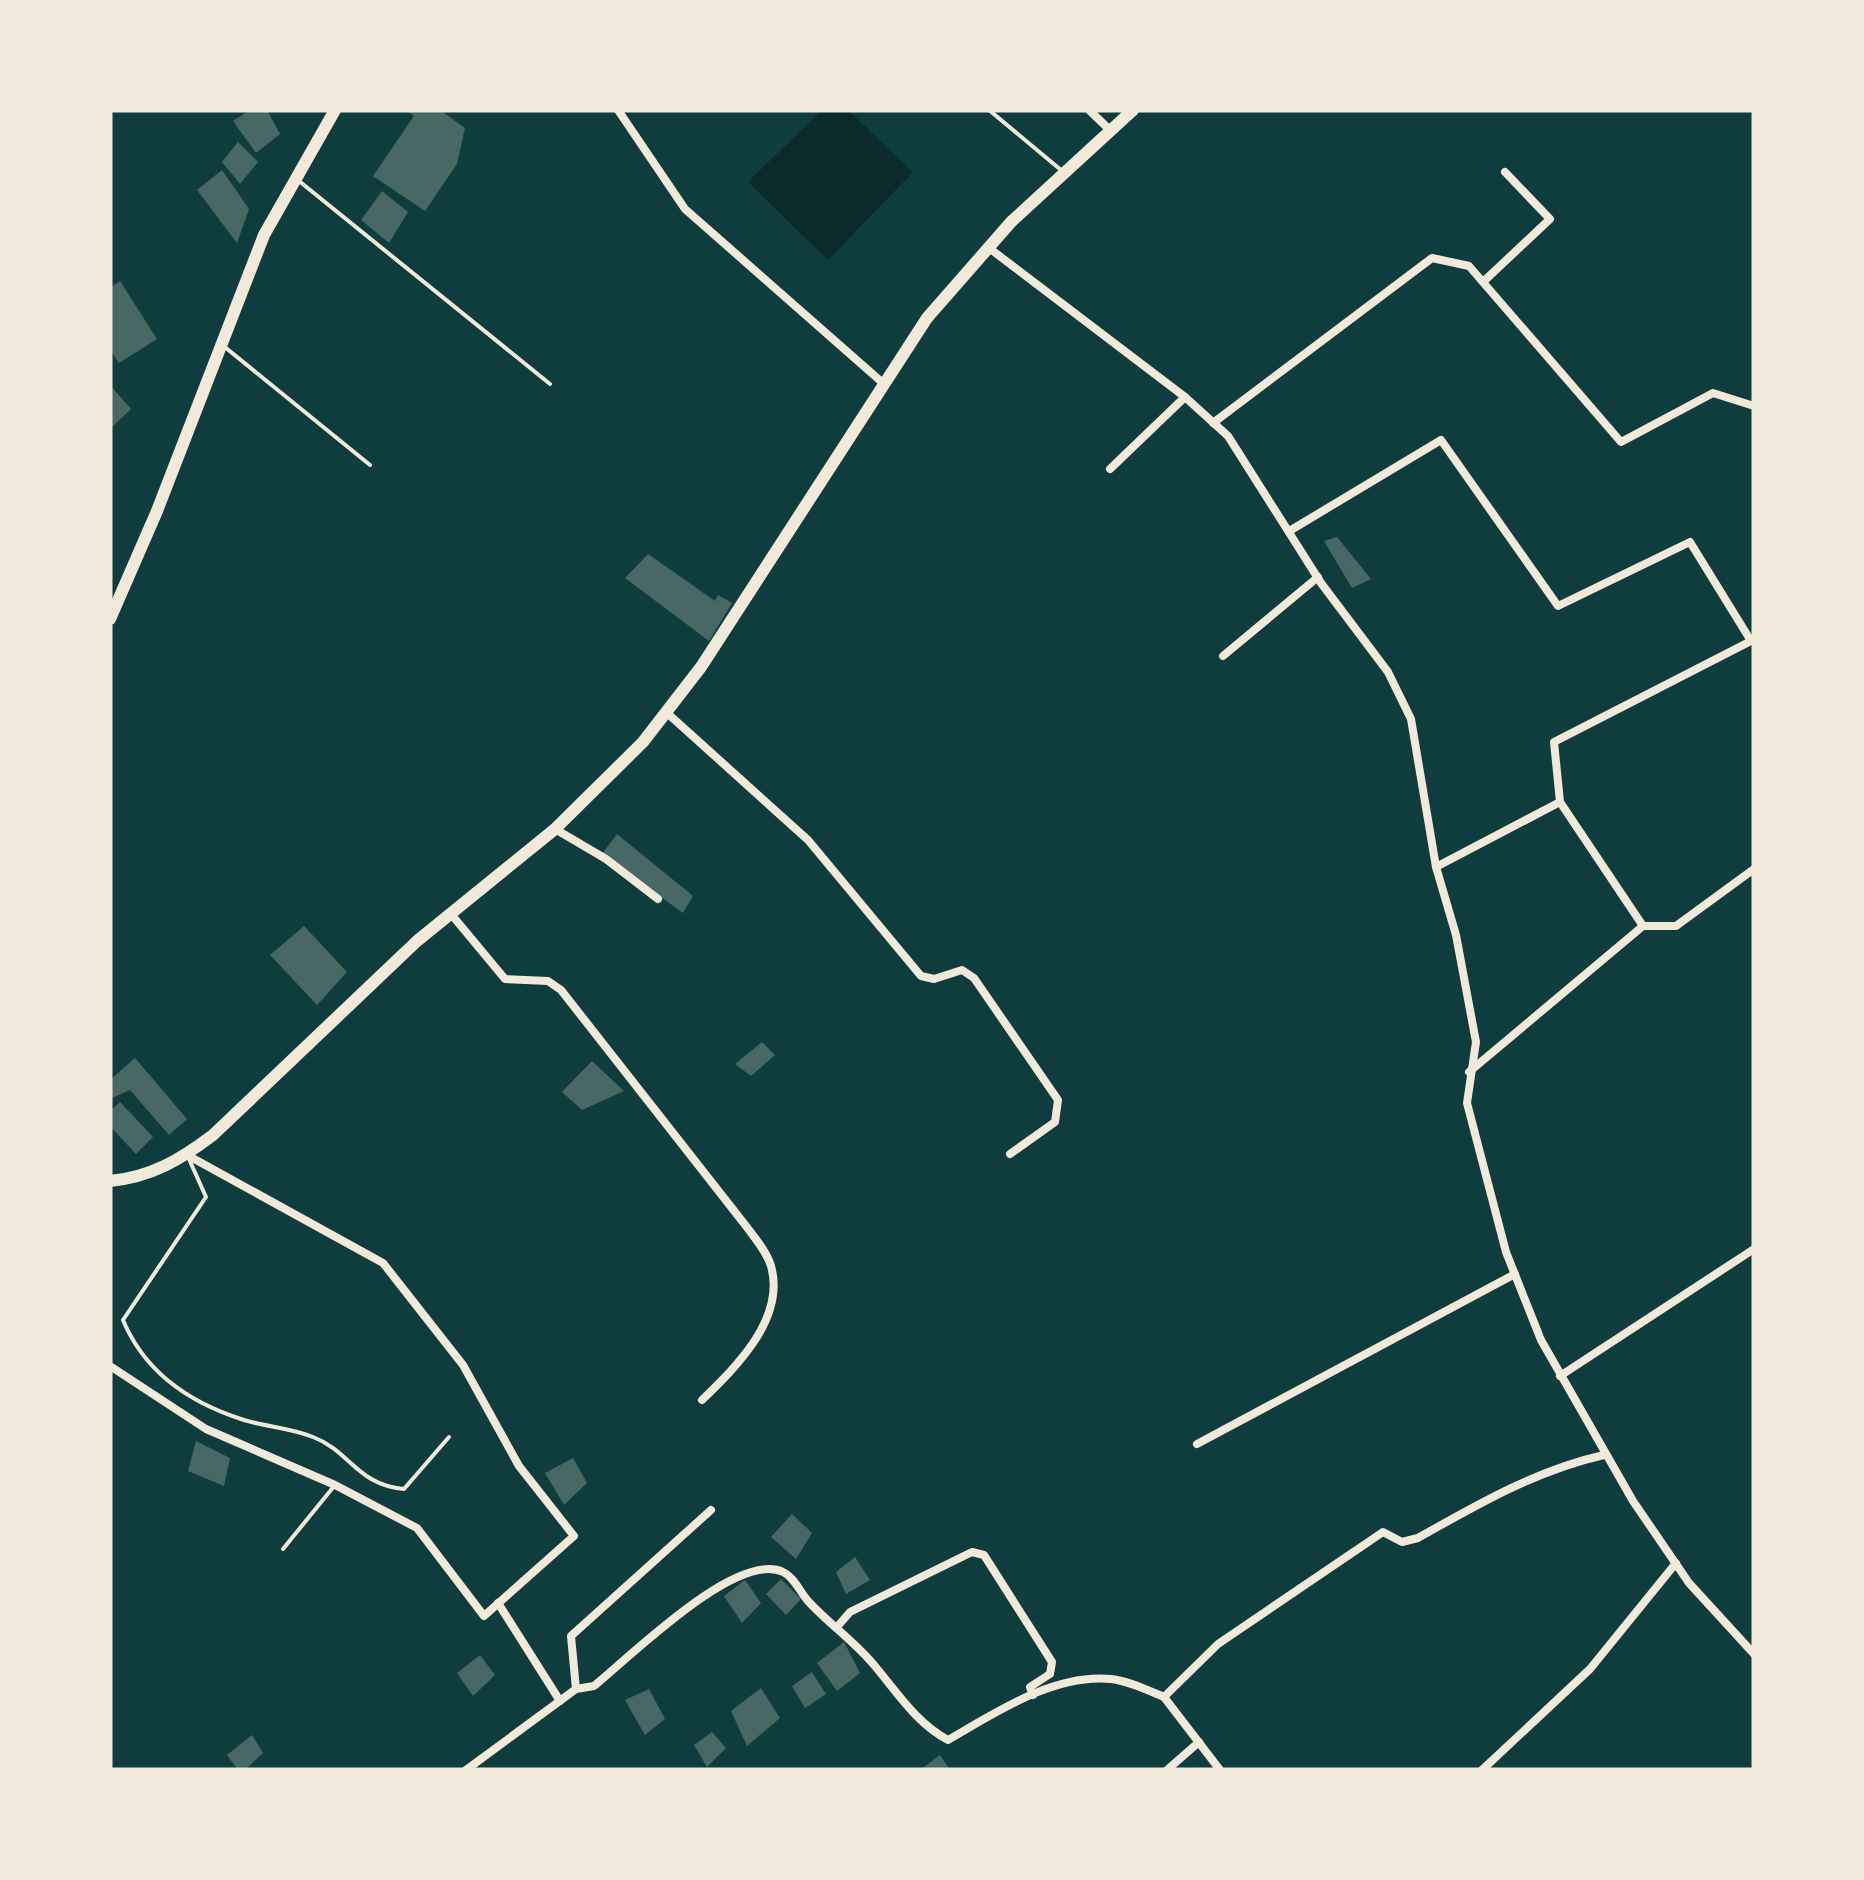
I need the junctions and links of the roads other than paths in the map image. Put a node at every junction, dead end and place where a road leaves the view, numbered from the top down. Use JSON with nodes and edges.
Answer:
{"nodes":[{"id":1,"x":335,"y":110,"type":"edge"},
{"id":2,"x":618,"y":110,"type":"edge"},
{"id":3,"x":990,"y":110,"type":"edge"},
{"id":4,"x":1089,"y":110,"type":"edge"},
{"id":5,"x":1133,"y":110,"type":"edge"},
{"id":6,"x":1111,"y":131,"type":"junction"},
{"id":7,"x":1505,"y":172,"type":"dead end"},
{"id":8,"x":1064,"y":174,"type":"junction"},
{"id":9,"x":296,"y":178,"type":"junction"},
{"id":10,"x":989,"y":248,"type":"junction"},
{"id":11,"x":1483,"y":282,"type":"junction"},
{"id":12,"x":222,"y":345,"type":"junction"},
{"id":13,"x":550,"y":384,"type":"dead end"},
{"id":14,"x":884,"y":384,"type":"junction"},
{"id":15,"x":1185,"y":397,"type":"junction"},
{"id":16,"x":1754,"y":406,"type":"edge"},
{"id":17,"x":1214,"y":423,"type":"junction"},
{"id":18,"x":370,"y":466,"type":"dead end"},
{"id":19,"x":1110,"y":469,"type":"dead end"},
{"id":20,"x":1292,"y":530,"type":"junction"},
{"id":21,"x":1318,"y":577,"type":"junction"},
{"id":22,"x":110,"y":619,"type":"edge"},
{"id":23,"x":1753,"y":640,"type":"edge"},
{"id":24,"x":1223,"y":656,"type":"dead end"},
{"id":25,"x":666,"y":712,"type":"junction"},
{"id":26,"x":1560,"y":802,"type":"junction"},
{"id":27,"x":555,"y":829,"type":"junction"},
{"id":28,"x":1436,"y":867,"type":"junction"},
{"id":29,"x":1754,"y":868,"type":"edge"},
{"id":30,"x":658,"y":898,"type":"dead end"},
{"id":31,"x":450,"y":914,"type":"junction"},
{"id":32,"x":1643,"y":926,"type":"junction"},
{"id":33,"x":1469,"y":1072,"type":"junction"},
{"id":34,"x":1010,"y":1154,"type":"dead end"},
{"id":35,"x":187,"y":1155,"type":"junction"},
{"id":36,"x":112,"y":1178,"type":"edge"},
{"id":37,"x":1754,"y":1248,"type":"edge"},
{"id":38,"x":1514,"y":1274,"type":"junction"},
{"id":39,"x":110,"y":1366,"type":"edge"},
{"id":40,"x":1560,"y":1376,"type":"junction"},
{"id":41,"x":702,"y":1400,"type":"dead end"},
{"id":42,"x":449,"y":1437,"type":"dead end"},
{"id":43,"x":1198,"y":1444,"type":"dead end"},
{"id":44,"x":1604,"y":1454,"type":"junction"},
{"id":45,"x":335,"y":1485,"type":"junction"},
{"id":46,"x":712,"y":1510,"type":"dead end"},
{"id":47,"x":283,"y":1549,"type":"dead end"},
{"id":48,"x":1676,"y":1563,"type":"junction"},
{"id":49,"x":498,"y":1604,"type":"junction"},
{"id":50,"x":837,"y":1628,"type":"junction"},
{"id":51,"x":1754,"y":1654,"type":"edge"},
{"id":52,"x":576,"y":1689,"type":"junction"},
{"id":53,"x":1033,"y":1695,"type":"junction"},
{"id":54,"x":1164,"y":1697,"type":"junction"},
{"id":55,"x":560,"y":1701,"type":"junction"},
{"id":56,"x":1199,"y":1742,"type":"junction"},
{"id":57,"x":466,"y":1770,"type":"edge"},
{"id":58,"x":1167,"y":1770,"type":"edge"},
{"id":59,"x":1220,"y":1770,"type":"edge"},
{"id":60,"x":1482,"y":1770,"type":"edge"}],
"edges":[{"from":1,"to":9,"type":"main road"},
{"from":2,"to":14,"type":"street"},
{"from":3,"to":8,"type":"lane"},
{"from":4,"to":6,"type":"street"},
{"from":5,"to":6,"type":"main road"},
{"from":6,"to":8,"type":"main road"},
{"from":7,"to":11,"type":"street"},
{"from":8,"to":10,"type":"main road"},
{"from":9,"to":12,"type":"main road"},
{"from":9,"to":13,"type":"lane"},
{"from":10,"to":14,"type":"main road"},
{"from":10,"to":15,"type":"street"},
{"from":11,"to":16,"type":"street"},
{"from":11,"to":17,"type":"street"},
{"from":12,"to":18,"type":"lane"},
{"from":12,"to":22,"type":"main road"},
{"from":14,"to":25,"type":"main road"},
{"from":15,"to":17,"type":"street"},
{"from":15,"to":19,"type":"street"},
{"from":17,"to":20,"type":"street"},
{"from":20,"to":21,"type":"street"},
{"from":20,"to":23,"type":"street"},
{"from":21,"to":24,"type":"street"},
{"from":21,"to":28,"type":"street"},
{"from":23,"to":26,"type":"street"},
{"from":25,"to":27,"type":"main road"},
{"from":25,"to":34,"type":"street"},
{"from":26,"to":28,"type":"street"},
{"from":26,"to":32,"type":"street"},
{"from":27,"to":30,"type":"street"},
{"from":27,"to":31,"type":"main road"},
{"from":28,"to":33,"type":"street"},
{"from":29,"to":32,"type":"street"},
{"from":31,"to":35,"type":"main road"},
{"from":31,"to":41,"type":"street"},
{"from":32,"to":33,"type":"street"},
{"from":33,"to":38,"type":"street"},
{"from":35,"to":36,"type":"main road"},
{"from":35,"to":42,"type":"lane"},
{"from":35,"to":49,"type":"street"},
{"from":37,"to":40,"type":"street"},
{"from":38,"to":40,"type":"street"},
{"from":38,"to":43,"type":"street"},
{"from":39,"to":45,"type":"street"},
{"from":40,"to":44,"type":"street"},
{"from":44,"to":48,"type":"street"},
{"from":44,"to":54,"type":"street"},
{"from":45,"to":47,"type":"lane"},
{"from":45,"to":49,"type":"street"},
{"from":46,"to":52,"type":"street"},
{"from":48,"to":51,"type":"street"},
{"from":48,"to":60,"type":"street"},
{"from":49,"to":55,"type":"street"},
{"from":50,"to":52,"type":"street"},
{"from":50,"to":53,"type":"street"},
{"from":50,"to":53,"type":"street"},
{"from":52,"to":55,"type":"street"},
{"from":53,"to":54,"type":"street"},
{"from":54,"to":56,"type":"street"},
{"from":55,"to":57,"type":"street"},
{"from":56,"to":58,"type":"street"},
{"from":56,"to":59,"type":"street"}]}
